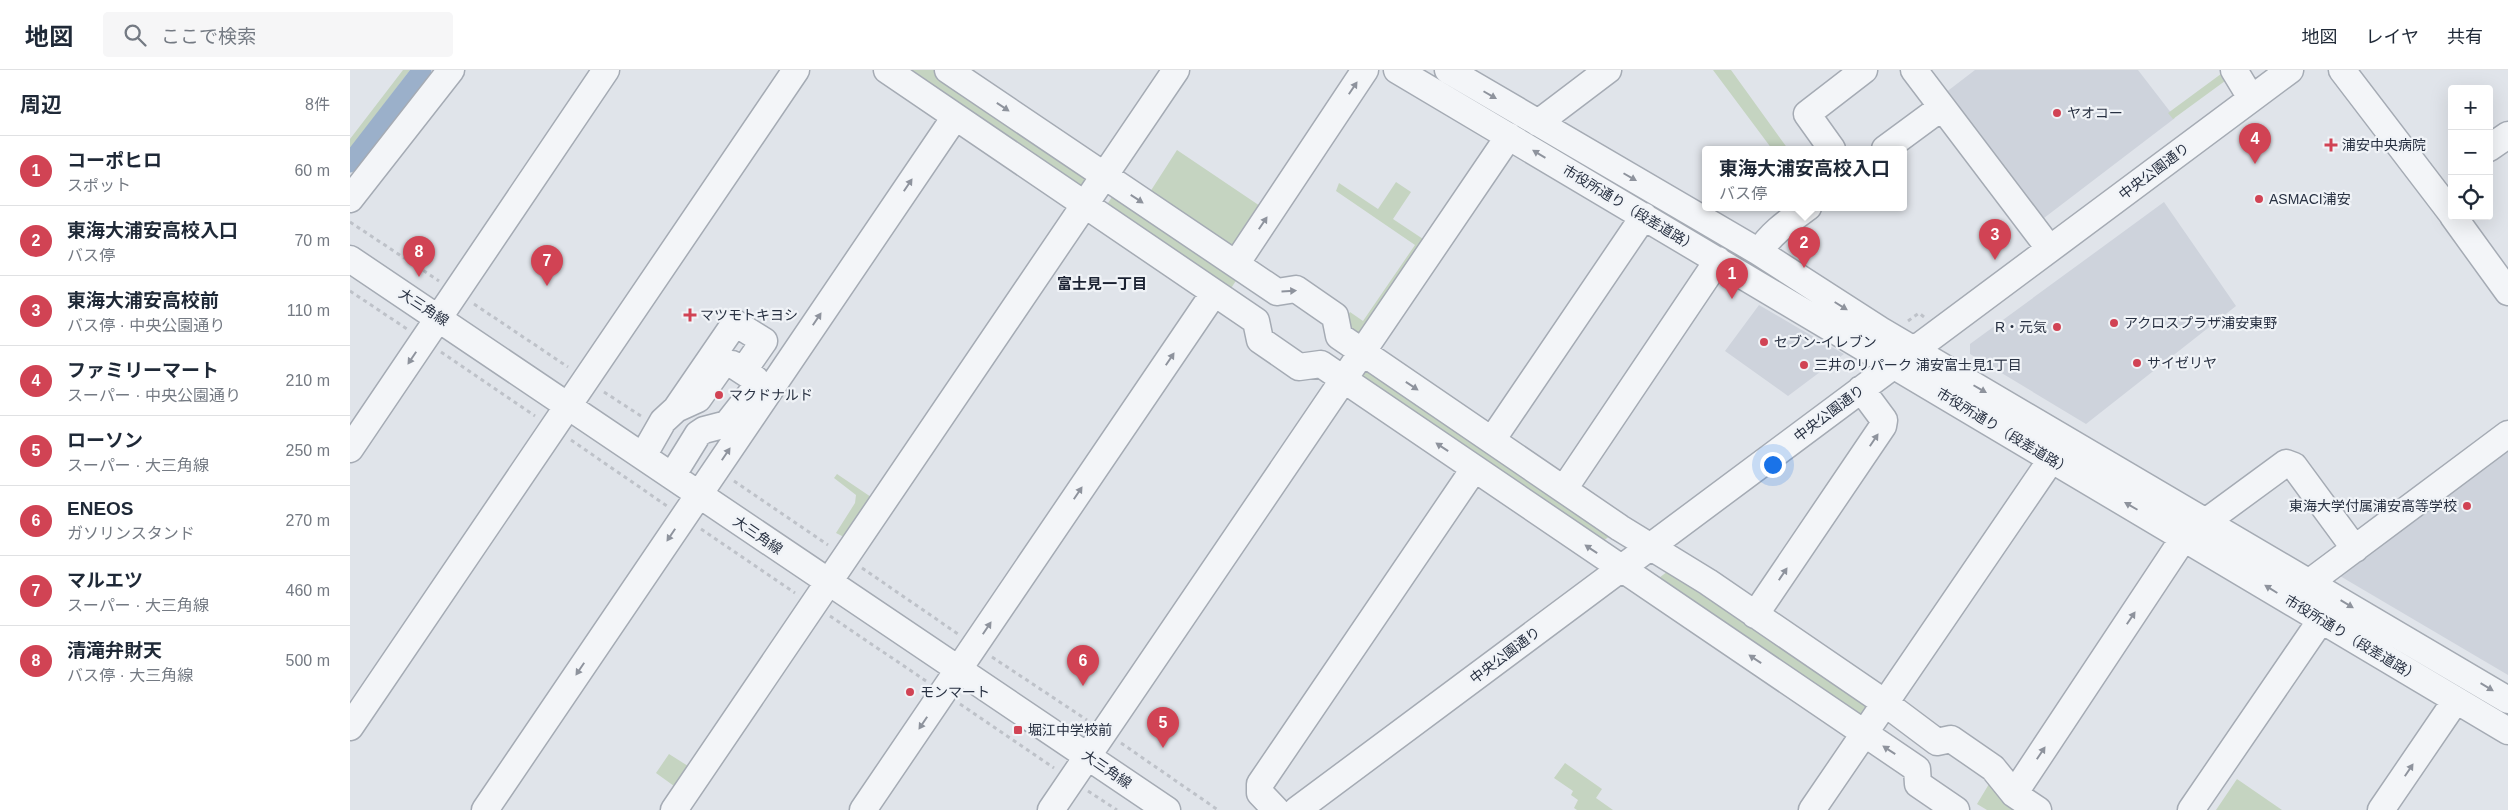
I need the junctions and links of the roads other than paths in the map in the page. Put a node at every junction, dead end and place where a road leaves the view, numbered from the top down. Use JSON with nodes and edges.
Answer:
{"nodes":[{"id":1,"x":451,"y":70,"type":"edge"},
{"id":2,"x":606,"y":70,"type":"edge"},
{"id":3,"x":796,"y":70,"type":"edge"},
{"id":4,"x":887,"y":70,"type":"edge"},
{"id":5,"x":948,"y":70,"type":"edge"},
{"id":6,"x":1176,"y":70,"type":"edge"},
{"id":7,"x":1365,"y":70,"type":"edge"},
{"id":8,"x":1397,"y":70,"type":"edge"},
{"id":9,"x":1448,"y":70,"type":"edge"},
{"id":10,"x":1608,"y":70,"type":"edge"},
{"id":11,"x":1864,"y":70,"type":"edge"},
{"id":12,"x":1914,"y":70,"type":"edge"},
{"id":13,"x":2234,"y":70,"type":"edge"},
{"id":14,"x":2290,"y":70,"type":"edge"},
{"id":15,"x":2342,"y":70,"type":"edge"},
{"id":16,"x":981,"y":79,"type":"edge"},
{"id":17,"x":2251,"y":98,"type":"junction"},
{"id":18,"x":1942,"y":107,"type":"junction"},
{"id":19,"x":954,"y":116,"type":"junction"},
{"id":20,"x":1538,"y":123,"type":"junction"},
{"id":21,"x":2508,"y":135,"type":"edge"},
{"id":22,"x":1509,"y":136,"type":"junction"},
{"id":23,"x":2493,"y":145,"type":"edge"},
{"id":24,"x":1830,"y":146,"type":"edge"},
{"id":25,"x":1889,"y":146,"type":"edge"},
{"id":26,"x":1104,"y":177,"type":"junction"},
{"id":27,"x":2442,"y":182,"type":"edge"},
{"id":28,"x":350,"y":199,"type":"edge"},
{"id":29,"x":2448,"y":202,"type":"edge"},
{"id":30,"x":1085,"y":205,"type":"junction"},
{"id":31,"x":1803,"y":211,"type":"edge"},
{"id":32,"x":1644,"y":216,"type":"junction"},
{"id":33,"x":2456,"y":220,"type":"edge"},
{"id":34,"x":2050,"y":248,"type":"junction"},
{"id":35,"x":1759,"y":252,"type":"junction"},
{"id":36,"x":350,"y":259,"type":"edge"},
{"id":37,"x":1718,"y":260,"type":"junction"},
{"id":38,"x":1236,"y":264,"type":"junction"},
{"id":39,"x":2504,"y":278,"type":"edge"},
{"id":40,"x":1214,"y":293,"type":"junction"},
{"id":41,"x":440,"y":317,"type":"junction"},
{"id":42,"x":1914,"y":350,"type":"junction"},
{"id":43,"x":1362,"y":352,"type":"junction"},
{"id":44,"x":748,"y":364,"type":"dead end"},
{"id":45,"x":1893,"y":365,"type":"junction"},
{"id":46,"x":1343,"y":380,"type":"junction"},
{"id":47,"x":1861,"y":389,"type":"junction"},
{"id":48,"x":568,"y":404,"type":"junction"},
{"id":49,"x":667,"y":419,"type":"junction"},
{"id":50,"x":2508,"y":434,"type":"edge"},
{"id":51,"x":1492,"y":440,"type":"junction"},
{"id":52,"x":350,"y":449,"type":"edge"},
{"id":53,"x":643,"y":456,"type":"junction"},
{"id":54,"x":2051,"y":460,"type":"junction"},
{"id":55,"x":1474,"y":469,"type":"junction"},
{"id":56,"x":672,"y":476,"type":"junction"},
{"id":57,"x":1564,"y":489,"type":"junction"},
{"id":58,"x":698,"y":494,"type":"junction"},
{"id":59,"x":2207,"y":521,"type":"junction"},
{"id":60,"x":2185,"y":536,"type":"junction"},
{"id":61,"x":1652,"y":546,"type":"junction"},
{"id":62,"x":2354,"y":548,"type":"junction"},
{"id":63,"x":1621,"y":568,"type":"junction"},
{"id":64,"x":829,"y":582,"type":"junction"},
{"id":65,"x":2310,"y":582,"type":"junction"},
{"id":66,"x":1756,"y":615,"type":"junction"},
{"id":67,"x":2321,"y":620,"type":"junction"},
{"id":68,"x":960,"y":668,"type":"junction"},
{"id":69,"x":2456,"y":700,"type":"junction"},
{"id":70,"x":2508,"y":700,"type":"edge"},
{"id":71,"x":1885,"y":703,"type":"junction"},
{"id":72,"x":350,"y":727,"type":"edge"},
{"id":73,"x":2508,"y":730,"type":"edge"},
{"id":74,"x":1864,"y":734,"type":"junction"},
{"id":75,"x":1088,"y":756,"type":"junction"},
{"id":76,"x":2014,"y":794,"type":"junction"},
{"id":77,"x":485,"y":810,"type":"edge"},
{"id":78,"x":674,"y":810,"type":"edge"},
{"id":79,"x":863,"y":810,"type":"edge"},
{"id":80,"x":1051,"y":810,"type":"edge"},
{"id":81,"x":1167,"y":810,"type":"edge"},
{"id":82,"x":1276,"y":810,"type":"edge"},
{"id":83,"x":1297,"y":810,"type":"edge"},
{"id":84,"x":1812,"y":810,"type":"edge"},
{"id":85,"x":1956,"y":810,"type":"edge"},
{"id":86,"x":2038,"y":810,"type":"edge"},
{"id":87,"x":2191,"y":810,"type":"edge"},
{"id":88,"x":2382,"y":810,"type":"edge"}],
"edges":[{"from":1,"to":28,"type":"street"},
{"from":2,"to":41,"type":"street"},
{"from":3,"to":48,"type":"street"},
{"from":4,"to":19,"type":"street"},
{"from":5,"to":16,"type":"street"},
{"from":6,"to":26,"type":"street"},
{"from":38,"to":7,"type":"street","one_way":true},
{"from":8,"to":22,"type":"street","name":"市役所通り（段差道路）"},
{"from":9,"to":20,"type":"street","name":"市役所通り（段差道路）","one_way":true},
{"from":10,"to":20,"type":"street"},
{"from":11,"to":24,"type":"street"},
{"from":12,"to":18,"type":"street"},
{"from":13,"to":17,"type":"street"},
{"from":14,"to":17,"type":"street","name":"中央公園通り"},
{"from":15,"to":27,"type":"street"},
{"from":16,"to":26,"type":"street","one_way":true},
{"from":17,"to":34,"type":"street","name":"中央公園通り"},
{"from":18,"to":25,"type":"street"},
{"from":18,"to":34,"type":"street"},
{"from":19,"to":30,"type":"street"},
{"from":58,"to":19,"type":"street","one_way":true},
{"from":20,"to":35,"type":"street","name":"市役所通り（段差道路）","one_way":true},
{"from":21,"to":23,"type":"street"},
{"from":32,"to":22,"type":"street","name":"市役所通り（段差道路）","one_way":true},
{"from":22,"to":43,"type":"street"},
{"from":26,"to":30,"type":"street"},
{"from":26,"to":38,"type":"street","one_way":true},
{"from":27,"to":29,"type":"street"},
{"from":30,"to":40,"type":"street"},
{"from":30,"to":64,"type":"street"},
{"from":31,"to":35,"type":"street"},
{"from":32,"to":37,"type":"street","name":"市役所通り（段差道路）"},
{"from":32,"to":51,"type":"street"},
{"from":33,"to":39,"type":"street"},
{"from":34,"to":42,"type":"street","name":"中央公園通り"},
{"from":35,"to":42,"type":"street","name":"市役所通り（段差道路）","one_way":true},
{"from":36,"to":41,"type":"street","name":"大三角線"},
{"from":37,"to":45,"type":"street","name":"市役所通り（段差道路）"},
{"from":37,"to":57,"type":"street"},
{"from":38,"to":43,"type":"street","one_way":true},
{"from":40,"to":46,"type":"street"},
{"from":68,"to":40,"type":"street","one_way":true},
{"from":41,"to":48,"type":"street","name":"大三角線"},
{"from":41,"to":52,"type":"street","one_way":true},
{"from":42,"to":45,"type":"street","name":"中央公園通り"},
{"from":42,"to":59,"type":"street","name":"市役所通り（段差道路）","one_way":true},
{"from":43,"to":46,"type":"street"},
{"from":43,"to":51,"type":"street","one_way":true},
{"from":44,"to":49,"type":"street"},
{"from":45,"to":47,"type":"street","name":"中央公園通り"},
{"from":45,"to":54,"type":"street","name":"市役所通り（段差道路）"},
{"from":55,"to":46,"type":"street","one_way":true},
{"from":46,"to":75,"type":"street"},
{"from":47,"to":61,"type":"street","name":"中央公園通り"},
{"from":66,"to":47,"type":"street","one_way":true},
{"from":48,"to":53,"type":"street","name":"大三角線"},
{"from":48,"to":72,"type":"street"},
{"from":49,"to":53,"type":"street"},
{"from":49,"to":56,"type":"street"},
{"from":50,"to":62,"type":"street"},
{"from":51,"to":57,"type":"street"},
{"from":53,"to":56,"type":"street","name":"大三角線"},
{"from":60,"to":54,"type":"street","name":"市役所通り（段差道路）","one_way":true},
{"from":54,"to":71,"type":"street"},
{"from":63,"to":55,"type":"street","one_way":true},
{"from":55,"to":82,"type":"street"},
{"from":56,"to":58,"type":"street","name":"大三角線"},
{"from":57,"to":61,"type":"street"},
{"from":58,"to":64,"type":"street","name":"大三角線"},
{"from":58,"to":77,"type":"street","one_way":true},
{"from":59,"to":62,"type":"street"},
{"from":59,"to":65,"type":"street","name":"市役所通り（段差道路）"},
{"from":67,"to":60,"type":"street","name":"市役所通り（段差道路）","one_way":true},
{"from":76,"to":60,"type":"street","one_way":true},
{"from":61,"to":63,"type":"street","name":"中央公園通り"},
{"from":61,"to":66,"type":"street"},
{"from":62,"to":65,"type":"street"},
{"from":74,"to":63,"type":"street","one_way":true},
{"from":63,"to":83,"type":"street","name":"中央公園通り"},
{"from":64,"to":68,"type":"street","name":"大三角線"},
{"from":64,"to":78,"type":"street"},
{"from":65,"to":70,"type":"street","name":"市役所通り（段差道路）","one_way":true},
{"from":66,"to":71,"type":"street"},
{"from":67,"to":69,"type":"street","name":"市役所通り（段差道路）"},
{"from":67,"to":87,"type":"street"},
{"from":68,"to":75,"type":"street","name":"大三角線"},
{"from":68,"to":79,"type":"street","one_way":true},
{"from":69,"to":73,"type":"street","name":"市役所通り（段差道路）"},
{"from":88,"to":69,"type":"street","one_way":true},
{"from":71,"to":74,"type":"street"},
{"from":71,"to":76,"type":"street"},
{"from":74,"to":84,"type":"street"},
{"from":85,"to":74,"type":"street","one_way":true},
{"from":75,"to":80,"type":"street"},
{"from":75,"to":81,"type":"street","name":"大三角線"},
{"from":76,"to":86,"type":"street"}]}
